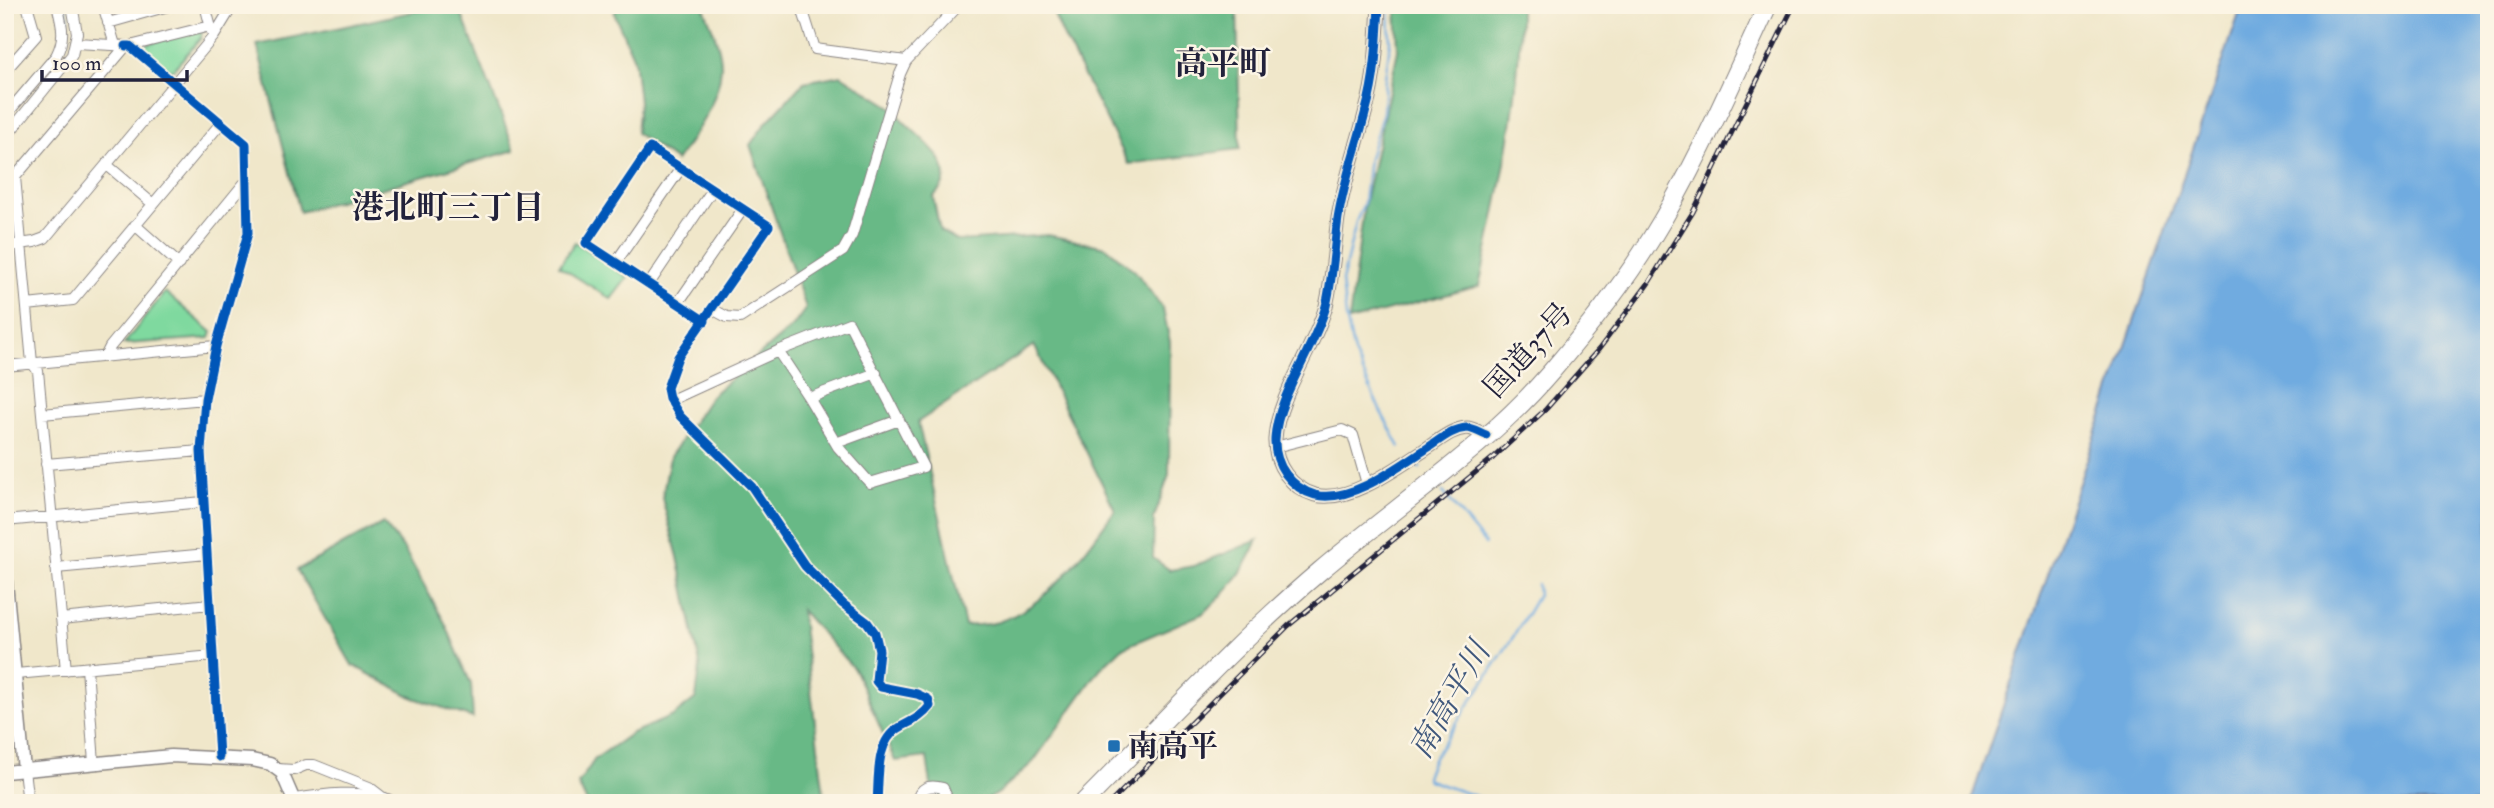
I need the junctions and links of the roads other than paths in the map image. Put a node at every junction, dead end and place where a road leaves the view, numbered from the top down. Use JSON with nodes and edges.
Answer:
{"nodes":[{"id":1,"x":27,"y":5,"type":"edge"},
{"id":2,"x":103,"y":5,"type":"edge"},
{"id":3,"x":172,"y":5,"type":"edge"},
{"id":4,"x":205,"y":5,"type":"edge"},
{"id":5,"x":233,"y":5,"type":"edge"},
{"id":6,"x":247,"y":5,"type":"edge"},
{"id":7,"x":801,"y":5,"type":"edge"},
{"id":8,"x":959,"y":5,"type":"edge"},
{"id":9,"x":1379,"y":5,"type":"edge"},
{"id":10,"x":1768,"y":5,"type":"edge"},
{"id":11,"x":254,"y":6,"type":"edge"},
{"id":12,"x":72,"y":8,"type":"edge"},
{"id":13,"x":58,"y":9,"type":"edge"},
{"id":14,"x":108,"y":23,"type":"junction"},
{"id":15,"x":212,"y":31,"type":"junction"},
{"id":16,"x":76,"y":43,"type":"junction"},
{"id":17,"x":115,"y":45,"type":"junction"},
{"id":18,"x":128,"y":46,"type":"junction"},
{"id":19,"x":906,"y":61,"type":"junction"},
{"id":20,"x":5,"y":72,"type":"edge"},
{"id":21,"x":176,"y":83,"type":"junction"},
{"id":22,"x":5,"y":116,"type":"edge"},
{"id":23,"x":221,"y":123,"type":"junction"},
{"id":24,"x":5,"y":138,"type":"edge"},
{"id":25,"x":107,"y":165,"type":"junction"},
{"id":26,"x":681,"y":168,"type":"junction"},
{"id":27,"x":5,"y":170,"type":"edge"},
{"id":28,"x":15,"y":177,"type":"junction"},
{"id":29,"x":247,"y":180,"type":"junction"},
{"id":30,"x":713,"y":189,"type":"junction"},
{"id":31,"x":153,"y":204,"type":"junction"},
{"id":32,"x":743,"y":209,"type":"junction"},
{"id":33,"x":135,"y":225,"type":"junction"},
{"id":34,"x":20,"y":244,"type":"junction"},
{"id":35,"x":5,"y":246,"type":"edge"},
{"id":36,"x":617,"y":262,"type":"junction"},
{"id":37,"x":179,"y":264,"type":"junction"},
{"id":38,"x":649,"y":284,"type":"junction"},
{"id":39,"x":678,"y":303,"type":"junction"},
{"id":40,"x":27,"y":305,"type":"junction"},
{"id":41,"x":712,"y":309,"type":"junction"},
{"id":42,"x":705,"y":321,"type":"junction"},
{"id":43,"x":216,"y":346,"type":"junction"},
{"id":44,"x":778,"y":351,"type":"junction"},
{"id":45,"x":105,"y":357,"type":"junction"},
{"id":46,"x":32,"y":363,"type":"junction"},
{"id":47,"x":5,"y":366,"type":"edge"},
{"id":48,"x":876,"y":373,"type":"junction"},
{"id":49,"x":809,"y":398,"type":"junction"},
{"id":50,"x":205,"y":399,"type":"junction"},
{"id":51,"x":671,"y":400,"type":"junction"},
{"id":52,"x":43,"y":414,"type":"junction"},
{"id":53,"x":899,"y":419,"type":"junction"},
{"id":54,"x":1486,"y":435,"type":"junction"},
{"id":55,"x":836,"y":443,"type":"junction"},
{"id":56,"x":1275,"y":447,"type":"junction"},
{"id":57,"x":201,"y":451,"type":"junction"},
{"id":58,"x":46,"y":464,"type":"junction"},
{"id":59,"x":1367,"y":484,"type":"junction"},
{"id":60,"x":203,"y":502,"type":"junction"},
{"id":61,"x":50,"y":516,"type":"junction"},
{"id":62,"x":5,"y":522,"type":"edge"},
{"id":63,"x":208,"y":554,"type":"junction"},
{"id":64,"x":56,"y":569,"type":"junction"},
{"id":65,"x":5,"y":572,"type":"edge"},
{"id":66,"x":210,"y":604,"type":"junction"},
{"id":67,"x":61,"y":619,"type":"junction"},
{"id":68,"x":213,"y":656,"type":"junction"},
{"id":69,"x":87,"y":668,"type":"junction"},
{"id":70,"x":66,"y":670,"type":"junction"},
{"id":71,"x":10,"y":675,"type":"edge"},
{"id":72,"x":219,"y":757,"type":"junction"},
{"id":73,"x":93,"y":763,"type":"junction"},
{"id":74,"x":276,"y":769,"type":"junction"},
{"id":75,"x":24,"y":770,"type":"junction"},
{"id":76,"x":5,"y":772,"type":"edge"},
{"id":77,"x":28,"y":803,"type":"edge"},
{"id":78,"x":295,"y":803,"type":"edge"},
{"id":79,"x":388,"y":803,"type":"edge"},
{"id":80,"x":877,"y":803,"type":"edge"},
{"id":81,"x":916,"y":803,"type":"edge"},
{"id":82,"x":943,"y":803,"type":"edge"},
{"id":83,"x":1083,"y":803,"type":"edge"}],
"edges":[{"from":1,"to":20,"type":"street"},
{"from":2,"to":14,"type":"street"},
{"from":3,"to":14,"type":"street"},
{"from":4,"to":15,"type":"street"},
{"from":5,"to":15,"type":"street"},
{"from":6,"to":11,"type":"street"},
{"from":7,"to":19,"type":"street"},
{"from":8,"to":19,"type":"street"},
{"from":9,"to":56,"type":"street"},
{"from":10,"to":54,"type":"highway","name":"国道37号"},
{"from":12,"to":13,"type":"street"},
{"from":12,"to":16,"type":"street"},
{"from":13,"to":22,"type":"street"},
{"from":14,"to":17,"type":"street"},
{"from":15,"to":18,"type":"street"},
{"from":15,"to":21,"type":"street"},
{"from":16,"to":17,"type":"street"},
{"from":16,"to":24,"type":"street"},
{"from":17,"to":18,"type":"street"},
{"from":18,"to":21,"type":"street"},
{"from":18,"to":28,"type":"street"},
{"from":19,"to":41,"type":"street"},
{"from":21,"to":23,"type":"street"},
{"from":21,"to":25,"type":"street"},
{"from":23,"to":29,"type":"street"},
{"from":23,"to":31,"type":"street"},
{"from":25,"to":31,"type":"street"},
{"from":25,"to":34,"type":"street"},
{"from":26,"to":30,"type":"street"},
{"from":26,"to":36,"type":"street"},
{"from":26,"to":36,"type":"street"},
{"from":27,"to":28,"type":"street"},
{"from":28,"to":34,"type":"street"},
{"from":29,"to":37,"type":"street"},
{"from":29,"to":43,"type":"street"},
{"from":30,"to":32,"type":"street"},
{"from":30,"to":38,"type":"street"},
{"from":31,"to":33,"type":"street"},
{"from":32,"to":39,"type":"street"},
{"from":32,"to":41,"type":"street"},
{"from":33,"to":37,"type":"street"},
{"from":33,"to":40,"type":"street"},
{"from":34,"to":35,"type":"street"},
{"from":34,"to":40,"type":"street"},
{"from":36,"to":38,"type":"street"},
{"from":37,"to":45,"type":"street"},
{"from":38,"to":39,"type":"street"},
{"from":39,"to":42,"type":"street"},
{"from":40,"to":46,"type":"street"},
{"from":41,"to":42,"type":"street"},
{"from":42,"to":51,"type":"street"},
{"from":43,"to":45,"type":"street"},
{"from":43,"to":50,"type":"street"},
{"from":44,"to":48,"type":"street"},
{"from":44,"to":49,"type":"street"},
{"from":44,"to":51,"type":"street"},
{"from":45,"to":46,"type":"street"},
{"from":46,"to":47,"type":"street"},
{"from":46,"to":52,"type":"street"},
{"from":48,"to":49,"type":"street"},
{"from":48,"to":53,"type":"street"},
{"from":49,"to":55,"type":"street"},
{"from":50,"to":52,"type":"street"},
{"from":50,"to":57,"type":"street"},
{"from":51,"to":80,"type":"street"},
{"from":52,"to":58,"type":"street"},
{"from":53,"to":55,"type":"street"},
{"from":53,"to":55,"type":"street"},
{"from":54,"to":59,"type":"street"},
{"from":54,"to":83,"type":"highway","name":"国道37号"},
{"from":56,"to":59,"type":"street"},
{"from":56,"to":59,"type":"street"},
{"from":57,"to":58,"type":"street"},
{"from":57,"to":60,"type":"street"},
{"from":58,"to":61,"type":"street"},
{"from":60,"to":61,"type":"street"},
{"from":60,"to":63,"type":"street"},
{"from":61,"to":62,"type":"street"},
{"from":61,"to":64,"type":"street"},
{"from":63,"to":64,"type":"street"},
{"from":63,"to":66,"type":"street"},
{"from":64,"to":67,"type":"street"},
{"from":65,"to":71,"type":"street"},
{"from":66,"to":67,"type":"street"},
{"from":66,"to":68,"type":"street"},
{"from":67,"to":70,"type":"street"},
{"from":68,"to":69,"type":"street"},
{"from":68,"to":72,"type":"street"},
{"from":69,"to":70,"type":"street"},
{"from":69,"to":73,"type":"street"},
{"from":70,"to":71,"type":"street"},
{"from":71,"to":75,"type":"street"},
{"from":72,"to":73,"type":"street"},
{"from":72,"to":74,"type":"street"},
{"from":73,"to":75,"type":"street"},
{"from":74,"to":78,"type":"street"},
{"from":74,"to":79,"type":"street"},
{"from":75,"to":76,"type":"street"},
{"from":75,"to":77,"type":"street"},
{"from":78,"to":79,"type":"highway"},
{"from":81,"to":82,"type":"street"}]}
